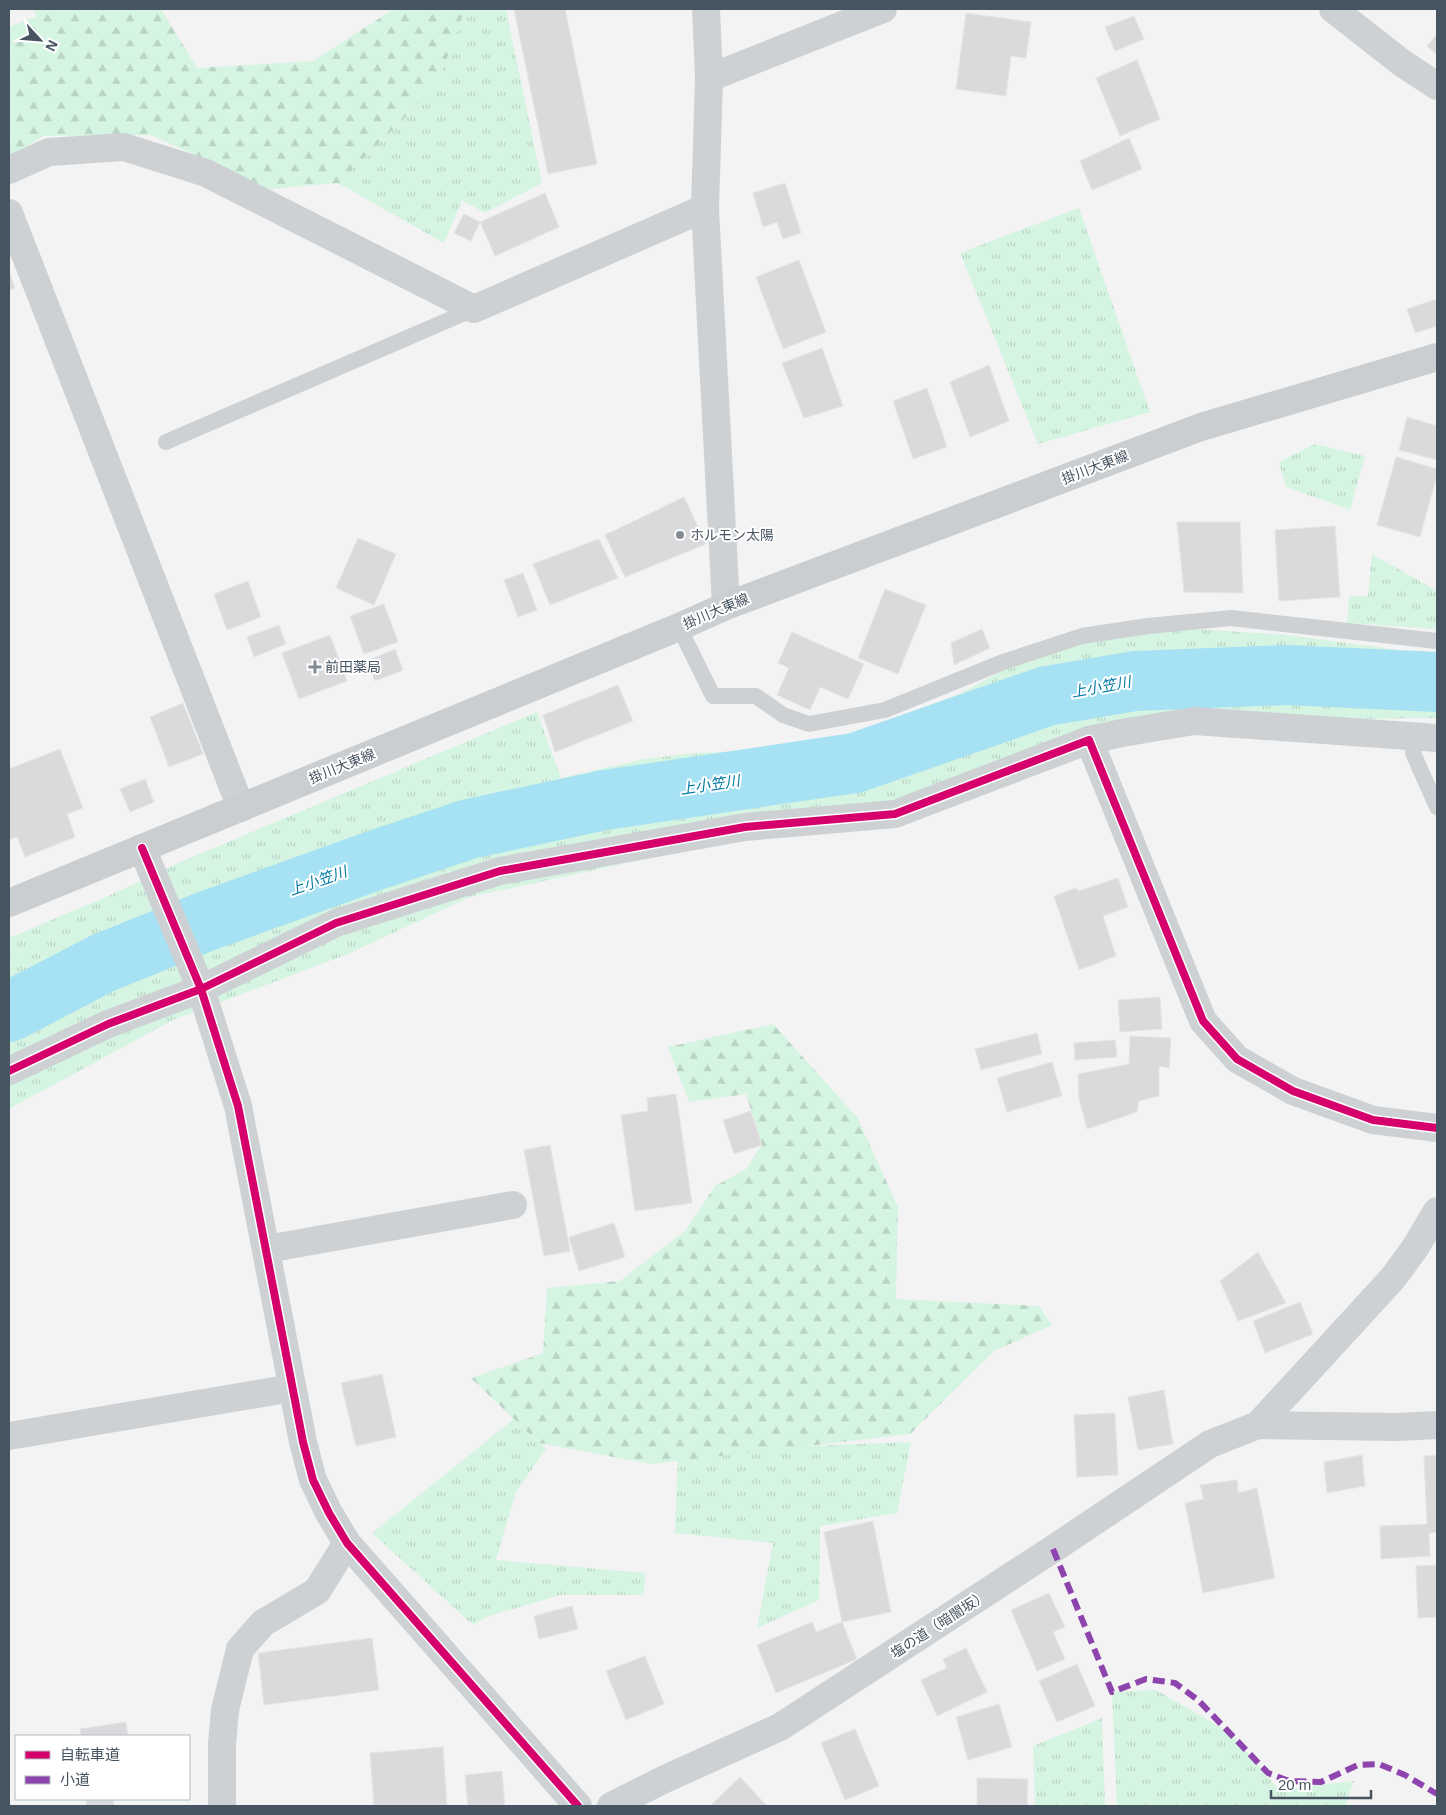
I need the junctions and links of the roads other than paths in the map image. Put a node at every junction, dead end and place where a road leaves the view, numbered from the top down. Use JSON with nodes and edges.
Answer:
{"nodes":[{"id":1,"x":706,"y":9,"type":"edge"},
{"id":2,"x":883,"y":9,"type":"edge"},
{"id":3,"x":1332,"y":9,"type":"edge"},
{"id":4,"x":709,"y":78,"type":"junction"},
{"id":5,"x":1437,"y":86,"type":"edge"},
{"id":6,"x":9,"y":170,"type":"edge"},
{"id":7,"x":704,"y":208,"type":"junction"},
{"id":8,"x":9,"y":213,"type":"edge"},
{"id":9,"x":474,"y":309,"type":"junction"},
{"id":10,"x":1437,"y":357,"type":"edge"},
{"id":11,"x":166,"y":442,"type":"dead end"},
{"id":12,"x":726,"y":606,"type":"junction"},
{"id":13,"x":679,"y":627,"type":"junction"},
{"id":14,"x":1437,"y":641,"type":"edge"},
{"id":15,"x":1426,"y":738,"type":"edge"},
{"id":16,"x":1089,"y":740,"type":"junction"},
{"id":17,"x":1437,"y":807,"type":"edge"},
{"id":18,"x":240,"y":808,"type":"junction"},
{"id":19,"x":142,"y":848,"type":"junction"},
{"id":20,"x":9,"y":903,"type":"edge"},
{"id":21,"x":199,"y":984,"type":"junction"},
{"id":22,"x":9,"y":1071,"type":"edge"},
{"id":23,"x":1437,"y":1128,"type":"edge"},
{"id":24,"x":513,"y":1205,"type":"dead end"},
{"id":25,"x":1437,"y":1211,"type":"edge"},
{"id":26,"x":267,"y":1249,"type":"junction"},
{"id":27,"x":292,"y":1388,"type":"junction"},
{"id":28,"x":1258,"y":1425,"type":"junction"},
{"id":29,"x":1437,"y":1426,"type":"edge"},
{"id":30,"x":9,"y":1436,"type":"edge"},
{"id":31,"x":347,"y":1543,"type":"junction"},
{"id":32,"x":222,"y":1806,"type":"edge"},
{"id":33,"x":578,"y":1806,"type":"edge"},
{"id":34,"x":611,"y":1806,"type":"edge"}],
"edges":[{"from":1,"to":4,"type":"street"},
{"from":2,"to":4,"type":"street"},
{"from":3,"to":5,"type":"street"},
{"from":4,"to":7,"type":"street"},
{"from":6,"to":9,"type":"street"},
{"from":7,"to":9,"type":"street"},
{"from":7,"to":12,"type":"street"},
{"from":8,"to":18,"type":"street"},
{"from":9,"to":11,"type":"lane"},
{"from":10,"to":12,"type":"main road","name":"掛川大東線"},
{"from":12,"to":13,"type":"main road","name":"掛川大東線"},
{"from":13,"to":14,"type":"lane"},
{"from":13,"to":18,"type":"main road","name":"掛川大東線"},
{"from":15,"to":16,"type":"street"},
{"from":15,"to":17,"type":"lane"},
{"from":16,"to":21,"type":"street"},
{"from":16,"to":23,"type":"street"},
{"from":18,"to":19,"type":"main road","name":"掛川大東線"},
{"from":19,"to":20,"type":"main road","name":"掛川大東線"},
{"from":19,"to":21,"type":"street"},
{"from":21,"to":22,"type":"street"},
{"from":21,"to":26,"type":"street"},
{"from":24,"to":26,"type":"street"},
{"from":25,"to":28,"type":"street"},
{"from":26,"to":27,"type":"street"},
{"from":27,"to":30,"type":"street"},
{"from":27,"to":31,"type":"street"},
{"from":28,"to":29,"type":"street"},
{"from":28,"to":34,"type":"street","name":"塩の道（暗闇坂）"},
{"from":31,"to":32,"type":"street"},
{"from":31,"to":33,"type":"street"}]}
